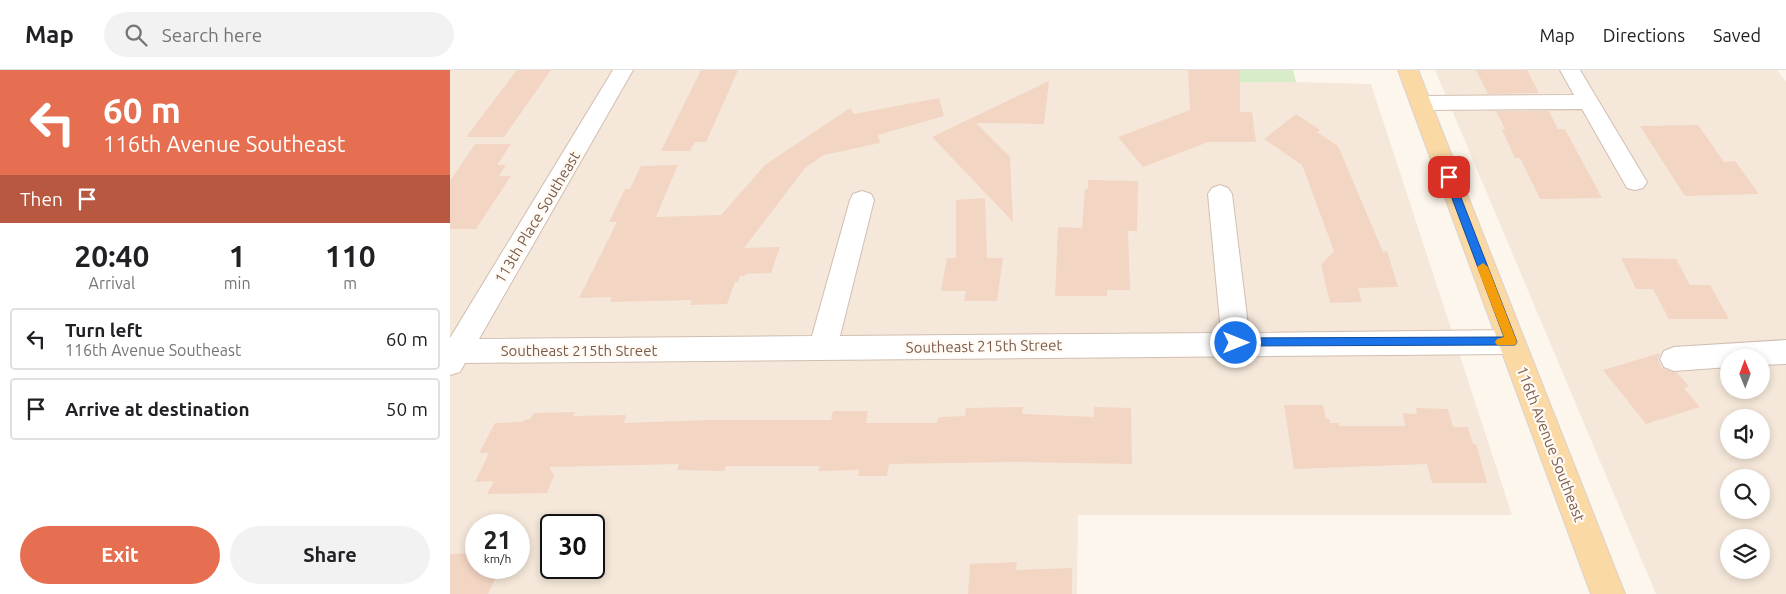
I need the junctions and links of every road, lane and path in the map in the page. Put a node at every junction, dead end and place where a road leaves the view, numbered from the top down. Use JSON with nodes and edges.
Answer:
{"nodes":[{"id":1,"x":624,"y":70,"type":"edge"},
{"id":2,"x":1408,"y":70,"type":"edge"},
{"id":3,"x":1570,"y":70,"type":"edge"},
{"id":4,"x":1589,"y":102,"type":"junction"},
{"id":5,"x":1421,"y":103,"type":"junction"},
{"id":6,"x":1635,"y":182,"type":"dead end"},
{"id":7,"x":1220,"y":194,"type":"dead end"},
{"id":8,"x":862,"y":200,"type":"dead end"},
{"id":9,"x":1511,"y":342,"type":"junction"},
{"id":10,"x":1236,"y":343,"type":"junction"},
{"id":11,"x":824,"y":348,"type":"junction"},
{"id":12,"x":1786,"y":352,"type":"edge"},
{"id":13,"x":454,"y":357,"type":"edge"},
{"id":14,"x":1674,"y":359,"type":"dead end"},
{"id":15,"x":1608,"y":594,"type":"edge"}],
"edges":[{"from":1,"to":13,"type":"street","name":"113th Place Southeast"},
{"from":2,"to":5,"type":"main road","name":"116th Avenue Southeast"},
{"from":3,"to":4,"type":"street"},
{"from":4,"to":5,"type":"street"},
{"from":4,"to":6,"type":"street"},
{"from":5,"to":9,"type":"main road","name":"116th Avenue Southeast"},
{"from":7,"to":10,"type":"street"},
{"from":8,"to":11,"type":"street"},
{"from":9,"to":10,"type":"street","name":"Southeast 215th Street"},
{"from":9,"to":15,"type":"main road","name":"116th Avenue Southeast"},
{"from":10,"to":11,"type":"street","name":"Southeast 215th Street"},
{"from":11,"to":13,"type":"street","name":"Southeast 215th Street"},
{"from":12,"to":14,"type":"street"}]}
